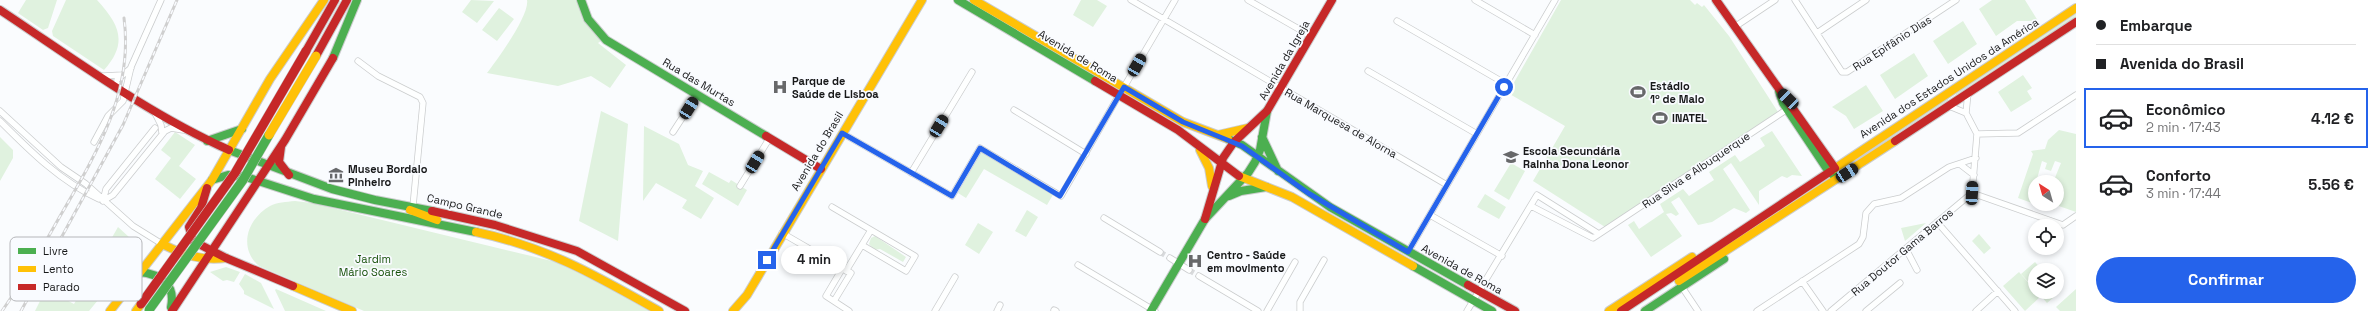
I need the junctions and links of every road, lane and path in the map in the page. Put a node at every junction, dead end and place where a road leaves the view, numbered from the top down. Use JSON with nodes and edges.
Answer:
{"nodes":[{"id":1,"x":161,"y":0,"type":"edge"},
{"id":2,"x":324,"y":0,"type":"edge"},
{"id":3,"x":335,"y":0,"type":"edge"},
{"id":4,"x":346,"y":0,"type":"edge"},
{"id":5,"x":357,"y":0,"type":"edge"},
{"id":6,"x":581,"y":0,"type":"edge"},
{"id":7,"x":922,"y":0,"type":"edge"},
{"id":8,"x":958,"y":0,"type":"edge"},
{"id":9,"x":974,"y":0,"type":"edge"},
{"id":10,"x":1131,"y":0,"type":"edge"},
{"id":11,"x":1175,"y":0,"type":"edge"},
{"id":12,"x":1248,"y":0,"type":"edge"},
{"id":13,"x":1332,"y":0,"type":"edge"},
{"id":14,"x":1475,"y":0,"type":"edge"},
{"id":15,"x":1555,"y":0,"type":"edge"},
{"id":16,"x":1716,"y":0,"type":"edge"},
{"id":17,"x":1775,"y":0,"type":"edge"},
{"id":18,"x":1795,"y":0,"type":"edge"},
{"id":19,"x":1866,"y":0,"type":"edge"},
{"id":20,"x":1956,"y":0,"type":"edge"},
{"id":21,"x":2076,"y":8,"type":"edge"},
{"id":22,"x":0,"y":10,"type":"edge"},
{"id":23,"x":1164,"y":19,"type":"junction"},
{"id":24,"x":1397,"y":21,"type":"dead end"},
{"id":25,"x":2076,"y":22,"type":"edge"},
{"id":26,"x":1736,"y":26,"type":"junction"},
{"id":27,"x":1817,"y":33,"type":"junction"},
{"id":28,"x":1534,"y":35,"type":"junction"},
{"id":29,"x":1311,"y":36,"type":"junction"},
{"id":30,"x":358,"y":61,"type":"dead end"},
{"id":31,"x":131,"y":68,"type":"junction"},
{"id":32,"x":1368,"y":71,"type":"dead end"},
{"id":33,"x":972,"y":72,"type":"dead end"},
{"id":34,"x":124,"y":74,"type":"junction"},
{"id":35,"x":99,"y":76,"type":"junction"},
{"id":36,"x":1506,"y":84,"type":"junction"},
{"id":37,"x":1281,"y":88,"type":"junction"},
{"id":38,"x":122,"y":91,"type":"junction"},
{"id":39,"x":1122,"y":91,"type":"junction"},
{"id":40,"x":1968,"y":93,"type":"junction"},
{"id":41,"x":697,"y":95,"type":"junction"},
{"id":42,"x":2076,"y":95,"type":"edge"},
{"id":43,"x":1949,"y":106,"type":"junction"},
{"id":44,"x":1790,"y":107,"type":"junction"},
{"id":45,"x":1014,"y":110,"type":"dead end"},
{"id":46,"x":0,"y":111,"type":"edge"},
{"id":47,"x":1268,"y":111,"type":"junction"},
{"id":48,"x":1966,"y":113,"type":"junction"},
{"id":49,"x":155,"y":114,"type":"junction"},
{"id":50,"x":0,"y":121,"type":"edge"},
{"id":51,"x":1253,"y":126,"type":"junction"},
{"id":52,"x":155,"y":128,"type":"dead end"},
{"id":53,"x":242,"y":129,"type":"junction"},
{"id":54,"x":190,"y":132,"type":"junction"},
{"id":55,"x":673,"y":132,"type":"dead end"},
{"id":56,"x":162,"y":133,"type":"junction"},
{"id":57,"x":842,"y":133,"type":"junction"},
{"id":58,"x":1477,"y":134,"type":"junction"},
{"id":59,"x":1977,"y":134,"type":"junction"},
{"id":60,"x":1218,"y":135,"type":"junction"},
{"id":61,"x":1262,"y":137,"type":"junction"},
{"id":62,"x":769,"y":139,"type":"junction"},
{"id":63,"x":207,"y":141,"type":"junction"},
{"id":64,"x":94,"y":142,"type":"dead end"},
{"id":65,"x":1234,"y":142,"type":"junction"},
{"id":66,"x":281,"y":146,"type":"junction"},
{"id":67,"x":1199,"y":148,"type":"junction"},
{"id":68,"x":229,"y":150,"type":"junction"},
{"id":69,"x":1086,"y":154,"type":"junction"},
{"id":70,"x":1258,"y":156,"type":"junction"},
{"id":71,"x":1976,"y":158,"type":"junction"},
{"id":72,"x":1221,"y":165,"type":"junction"},
{"id":73,"x":1961,"y":165,"type":"junction"},
{"id":74,"x":268,"y":167,"type":"junction"},
{"id":75,"x":821,"y":169,"type":"junction"},
{"id":76,"x":1832,"y":170,"type":"junction"},
{"id":77,"x":911,"y":172,"type":"junction"},
{"id":78,"x":1278,"y":172,"type":"junction"},
{"id":79,"x":1974,"y":175,"type":"junction"},
{"id":80,"x":290,"y":176,"type":"junction"},
{"id":81,"x":1244,"y":178,"type":"junction"},
{"id":82,"x":1838,"y":178,"type":"junction"},
{"id":83,"x":259,"y":181,"type":"junction"},
{"id":84,"x":210,"y":183,"type":"junction"},
{"id":85,"x":1447,"y":185,"type":"junction"},
{"id":86,"x":740,"y":186,"type":"dead end"},
{"id":87,"x":1268,"y":187,"type":"junction"},
{"id":88,"x":1213,"y":193,"type":"junction"},
{"id":89,"x":1972,"y":193,"type":"junction"},
{"id":90,"x":1223,"y":199,"type":"junction"},
{"id":91,"x":103,"y":201,"type":"junction"},
{"id":92,"x":397,"y":205,"type":"junction"},
{"id":93,"x":412,"y":206,"type":"junction"},
{"id":94,"x":1531,"y":206,"type":"junction"},
{"id":95,"x":832,"y":207,"type":"dead end"},
{"id":96,"x":1430,"y":215,"type":"junction"},
{"id":97,"x":2076,"y":216,"type":"edge"},
{"id":98,"x":1104,"y":218,"type":"dead end"},
{"id":99,"x":1205,"y":219,"type":"junction"},
{"id":100,"x":1937,"y":222,"type":"junction"},
{"id":101,"x":443,"y":225,"type":"junction"},
{"id":102,"x":1745,"y":227,"type":"junction"},
{"id":103,"x":1762,"y":229,"type":"junction"},
{"id":104,"x":871,"y":230,"type":"junction"},
{"id":105,"x":782,"y":233,"type":"junction"},
{"id":106,"x":1600,"y":234,"type":"junction"},
{"id":107,"x":162,"y":244,"type":"junction"},
{"id":108,"x":862,"y":245,"type":"junction"},
{"id":109,"x":1906,"y":249,"type":"junction"},
{"id":110,"x":210,"y":250,"type":"junction"},
{"id":111,"x":1160,"y":252,"type":"tunnel mouth"},
{"id":112,"x":555,"y":255,"type":"junction"},
{"id":113,"x":1406,"y":256,"type":"junction"},
{"id":114,"x":1502,"y":256,"type":"junction"},
{"id":115,"x":226,"y":258,"type":"junction"},
{"id":116,"x":1170,"y":258,"type":"tunnel mouth"},
{"id":117,"x":1324,"y":260,"type":"dead end"},
{"id":118,"x":204,"y":261,"type":"junction"},
{"id":119,"x":1296,"y":262,"type":"dead end"},
{"id":120,"x":1179,"y":264,"type":"junction"},
{"id":121,"x":1078,"y":265,"type":"dead end"},
{"id":122,"x":142,"y":268,"type":"edge"},
{"id":123,"x":844,"y":270,"type":"junction"},
{"id":124,"x":1189,"y":270,"type":"tunnel mouth"},
{"id":125,"x":1917,"y":270,"type":"dead end"},
{"id":126,"x":142,"y":272,"type":"edge"},
{"id":127,"x":1199,"y":276,"type":"tunnel mouth"},
{"id":128,"x":625,"y":277,"type":"junction"},
{"id":129,"x":955,"y":277,"type":"dead end"},
{"id":130,"x":1802,"y":281,"type":"junction"},
{"id":131,"x":1900,"y":283,"type":"dead end"},
{"id":132,"x":1682,"y":287,"type":"junction"},
{"id":133,"x":1479,"y":291,"type":"junction"},
{"id":134,"x":1998,"y":291,"type":"junction"},
{"id":135,"x":747,"y":295,"type":"junction"},
{"id":136,"x":1473,"y":300,"type":"junction"},
{"id":137,"x":118,"y":301,"type":"edge"},
{"id":138,"x":119,"y":301,"type":"edge"},
{"id":139,"x":834,"y":301,"type":"junction"},
{"id":140,"x":1000,"y":305,"type":"dead end"},
{"id":141,"x":139,"y":308,"type":"edge"},
{"id":142,"x":1153,"y":310,"type":"edge"},
{"id":143,"x":110,"y":311,"type":"edge"},
{"id":144,"x":114,"y":311,"type":"edge"},
{"id":145,"x":149,"y":311,"type":"edge"},
{"id":146,"x":171,"y":311,"type":"edge"},
{"id":147,"x":352,"y":311,"type":"edge"},
{"id":148,"x":658,"y":311,"type":"edge"},
{"id":149,"x":685,"y":311,"type":"edge"},
{"id":150,"x":733,"y":311,"type":"edge"},
{"id":151,"x":741,"y":311,"type":"edge"},
{"id":152,"x":849,"y":311,"type":"edge"},
{"id":153,"x":935,"y":311,"type":"edge"},
{"id":154,"x":997,"y":311,"type":"edge"},
{"id":155,"x":1258,"y":311,"type":"edge"},
{"id":156,"x":1266,"y":311,"type":"edge"},
{"id":157,"x":1300,"y":311,"type":"edge"},
{"id":158,"x":1467,"y":311,"type":"edge"},
{"id":159,"x":1492,"y":311,"type":"edge"},
{"id":160,"x":1515,"y":311,"type":"edge"},
{"id":161,"x":1609,"y":311,"type":"edge"},
{"id":162,"x":1621,"y":311,"type":"edge"},
{"id":163,"x":1632,"y":311,"type":"edge"},
{"id":164,"x":1645,"y":311,"type":"edge"},
{"id":165,"x":1698,"y":311,"type":"edge"},
{"id":166,"x":1757,"y":311,"type":"edge"},
{"id":167,"x":1823,"y":311,"type":"edge"},
{"id":168,"x":1831,"y":311,"type":"edge"},
{"id":169,"x":1866,"y":311,"type":"edge"},
{"id":170,"x":1976,"y":311,"type":"edge"},
{"id":171,"x":2015,"y":311,"type":"edge"}],
"edges":[{"from":1,"to":31,"type":"street"},
{"from":2,"to":53,"type":"main road"},
{"from":3,"to":141,"type":"main road","bridge":true},
{"from":4,"to":145,"type":"main road","bridge":true},
{"from":5,"to":66,"type":"main road"},
{"from":6,"to":41,"type":"main road","name":"Rua das Murtas"},
{"from":7,"to":57,"type":"main road","name":"Avenida do Brasil"},
{"from":8,"to":39,"type":"main road","name":"Avenida de Roma"},
{"from":9,"to":39,"type":"main road","name":"Avenida de Roma"},
{"from":10,"to":23,"type":"street","name":"Rua Marquesa de Alorna"},
{"from":11,"to":23,"type":"street"},
{"from":12,"to":29,"type":"street"},
{"from":13,"to":29,"type":"main road","name":"Avenida da Igreja"},
{"from":14,"to":28,"type":"street"},
{"from":15,"to":28,"type":"street"},
{"from":16,"to":26,"type":"main road"},
{"from":17,"to":26,"type":"street"},
{"from":18,"to":27,"type":"street"},
{"from":19,"to":27,"type":"street"},
{"from":20,"to":27,"type":"street","name":"Rua Epifânio Dias"},
{"from":21,"to":76,"type":"main road","name":"Avenida dos Estados Unidos da América"},
{"from":22,"to":35,"type":"main road","name":"Campo Grande"},
{"from":23,"to":37,"type":"street","name":"Rua Marquesa de Alorna"},
{"from":23,"to":39,"type":"street"},
{"from":24,"to":36,"type":"street"},
{"from":25,"to":40,"type":"main road","name":"Avenida dos Estados Unidos da América"},
{"from":26,"to":44,"type":"main road"},
{"from":28,"to":36,"type":"street"},
{"from":29,"to":37,"type":"main road","name":"Avenida da Igreja"},
{"from":30,"to":93,"type":"street"},
{"from":31,"to":34,"type":"street"},
{"from":31,"to":38,"type":"street"},
{"from":32,"to":58,"type":"street"},
{"from":33,"to":77,"type":"street"},
{"from":34,"to":35,"type":"street"},
{"from":34,"to":38,"type":"street"},
{"from":35,"to":38,"type":"main road","name":"Campo Grande"},
{"from":36,"to":58,"type":"street"},
{"from":37,"to":47,"type":"main road","name":"Avenida da Igreja"},
{"from":37,"to":85,"type":"street","name":"Rua Marquesa de Alorna"},
{"from":38,"to":49,"type":"main road","name":"Campo Grande"},
{"from":38,"to":64,"type":"street"},
{"from":39,"to":60,"type":"main road","name":"Avenida de Roma"},
{"from":39,"to":67,"type":"main road","name":"Avenida de Roma"},
{"from":39,"to":69,"type":"street"},
{"from":40,"to":43,"type":"main road","name":"Avenida dos Estados Unidos da América"},
{"from":40,"to":48,"type":"street"},
{"from":41,"to":55,"type":"street"},
{"from":41,"to":62,"type":"main road","name":"Rua das Murtas"},
{"from":42,"to":59,"type":"street"},
{"from":43,"to":48,"type":"street"},
{"from":43,"to":82,"type":"main road","name":"Avenida dos Estados Unidos da América"},
{"from":44,"to":76,"type":"main road"},
{"from":44,"to":106,"type":"street","name":"Rua Silva e Albuquerque"},
{"from":45,"to":69,"type":"street"},
{"from":46,"to":91,"type":"street"},
{"from":47,"to":51,"type":"main road","name":"Avenida da Igreja"},
{"from":47,"to":61,"type":"main road","name":"Avenida da Igreja"},
{"from":48,"to":59,"type":"street"},
{"from":49,"to":54,"type":"main road","name":"Campo Grande"},
{"from":49,"to":56,"type":"street"},
{"from":50,"to":91,"type":"street"},
{"from":51,"to":60,"type":"main road"},
{"from":51,"to":65,"type":"main road","name":"Avenida da Igreja"},
{"from":52,"to":91,"type":"street"},
{"from":53,"to":63,"type":"main road"},
{"from":53,"to":68,"type":"main road"},
{"from":54,"to":56,"type":"street"},
{"from":54,"to":63,"type":"main road","name":"Campo Grande"},
{"from":56,"to":91,"type":"street"},
{"from":57,"to":75,"type":"main road","name":"Avenida do Brasil"},
{"from":57,"to":77,"type":"street"},
{"from":58,"to":85,"type":"street"},
{"from":59,"to":71,"type":"street"},
{"from":60,"to":65,"type":"main road","name":"Avenida de Roma"},
{"from":61,"to":70,"type":"main road","name":"Avenida da Igreja"},
{"from":61,"to":78,"type":"main road"},
{"from":62,"to":75,"type":"main road","name":"Rua das Murtas"},
{"from":62,"to":86,"type":"street"},
{"from":63,"to":68,"type":"main road","name":"Campo Grande"},
{"from":65,"to":70,"type":"main road","name":"Avenida de Roma"},
{"from":65,"to":72,"type":"main road"},
{"from":66,"to":74,"type":"main road"},
{"from":66,"to":80,"type":"main road"},
{"from":67,"to":72,"type":"main road","name":"Avenida de Roma"},
{"from":67,"to":88,"type":"main road"},
{"from":68,"to":74,"type":"main road","name":"Campo Grande"},
{"from":68,"to":84,"type":"main road"},
{"from":69,"to":77,"type":"street"},
{"from":70,"to":78,"type":"main road","name":"Avenida de Roma"},
{"from":70,"to":81,"type":"main road"},
{"from":71,"to":73,"type":"street"},
{"from":71,"to":79,"type":"street"},
{"from":72,"to":81,"type":"main road","name":"Avenida de Roma"},
{"from":72,"to":88,"type":"main road"},
{"from":73,"to":79,"type":"street"},
{"from":73,"to":130,"type":"street"},
{"from":74,"to":80,"type":"main road","name":"Campo Grande"},
{"from":74,"to":83,"type":"main road"},
{"from":75,"to":105,"type":"main road","name":"Avenida do Brasil"},
{"from":76,"to":82,"type":"main road"},
{"from":76,"to":102,"type":"main road","name":"Avenida dos Estados Unidos da América"},
{"from":78,"to":113,"type":"main road","name":"Avenida de Roma"},
{"from":79,"to":89,"type":"street"},
{"from":80,"to":92,"type":"main road","name":"Campo Grande"},
{"from":81,"to":87,"type":"main road","name":"Avenida de Roma"},
{"from":81,"to":90,"type":"main road"},
{"from":82,"to":103,"type":"main road","name":"Avenida dos Estados Unidos da América"},
{"from":83,"to":84,"type":"main road"},
{"from":83,"to":101,"type":"main road"},
{"from":83,"to":110,"type":"main road"},
{"from":84,"to":107,"type":"main road"},
{"from":84,"to":110,"type":"main road"},
{"from":85,"to":96,"type":"street"},
{"from":87,"to":90,"type":"main road"},
{"from":87,"to":113,"type":"main road","name":"Avenida de Roma"},
{"from":88,"to":99,"type":"main road"},
{"from":89,"to":97,"type":"street"},
{"from":89,"to":100,"type":"street","name":"Rua Doutor Gama Barros"},
{"from":90,"to":99,"type":"main road"},
{"from":91,"to":107,"type":"street"},
{"from":92,"to":93,"type":"main road","name":"Campo Grande"},
{"from":92,"to":101,"type":"main road"},
{"from":93,"to":128,"type":"main road","name":"Campo Grande"},
{"from":94,"to":106,"type":"street"},
{"from":94,"to":106,"type":"street"},
{"from":94,"to":114,"type":"street"},
{"from":95,"to":104,"type":"street"},
{"from":96,"to":113,"type":"street"},
{"from":96,"to":114,"type":"street"},
{"from":98,"to":111,"type":"street"},
{"from":99,"to":120,"type":"main road"},
{"from":100,"to":109,"type":"street","name":"Rua Doutor Gama Barros"},
{"from":100,"to":134,"type":"street"},
{"from":101,"to":112,"type":"main road"},
{"from":102,"to":161,"type":"main road","name":"Avenida dos Estados Unidos da América"},
{"from":102,"to":162,"type":"main road","name":"Avenida dos Estados Unidos da América"},
{"from":103,"to":132,"type":"main road","name":"Avenida dos Estados Unidos da América"},
{"from":103,"to":163,"type":"main road","name":"Avenida dos Estados Unidos da América"},
{"from":104,"to":108,"type":"street"},
{"from":104,"to":108,"type":"street"},
{"from":105,"to":123,"type":"street"},
{"from":105,"to":135,"type":"main road","name":"Avenida do Brasil"},
{"from":107,"to":118,"type":"main road"},
{"from":107,"to":122,"type":"main road"},
{"from":108,"to":123,"type":"street"},
{"from":109,"to":125,"type":"street"},
{"from":109,"to":168,"type":"street","name":"Rua Doutor Gama Barros"},
{"from":110,"to":115,"type":"main road"},
{"from":110,"to":118,"type":"main road"},
{"from":112,"to":128,"type":"main road"},
{"from":112,"to":148,"type":"main road"},
{"from":113,"to":133,"type":"main road","name":"Avenida de Roma"},
{"from":113,"to":136,"type":"main road","name":"Avenida de Roma"},
{"from":114,"to":133,"type":"street"},
{"from":115,"to":118,"type":"main road"},
{"from":115,"to":147,"type":"main road"},
{"from":116,"to":120,"type":"street"},
{"from":117,"to":157,"type":"street"},
{"from":118,"to":146,"type":"main road"},
{"from":119,"to":156,"type":"street"},
{"from":120,"to":124,"type":"street"},
{"from":120,"to":142,"type":"main road"},
{"from":121,"to":142,"type":"street"},
{"from":123,"to":139,"type":"street"},
{"from":123,"to":139,"type":"street"},
{"from":126,"to":146,"type":"main road"},
{"from":127,"to":155,"type":"street"},
{"from":128,"to":149,"type":"main road","name":"Campo Grande"},
{"from":129,"to":153,"type":"street"},
{"from":130,"to":166,"type":"street"},
{"from":130,"to":167,"type":"street"},
{"from":131,"to":169,"type":"street"},
{"from":132,"to":164,"type":"main road","name":"Avenida dos Estados Unidos da América"},
{"from":132,"to":165,"type":"street"},
{"from":133,"to":136,"type":"street"},
{"from":133,"to":160,"type":"main road","name":"Avenida de Roma"},
{"from":134,"to":170,"type":"street"},
{"from":134,"to":171,"type":"street"},
{"from":135,"to":150,"type":"main road","name":"Avenida do Brasil"},
{"from":135,"to":151,"type":"main road","name":"Avenida do Brasil"},
{"from":136,"to":158,"type":"street"},
{"from":136,"to":159,"type":"main road","name":"Avenida de Roma"},
{"from":137,"to":143,"type":"main road"},
{"from":138,"to":144,"type":"main road"},
{"from":139,"to":152,"type":"street"},
{"from":140,"to":154,"type":"street"}]}
